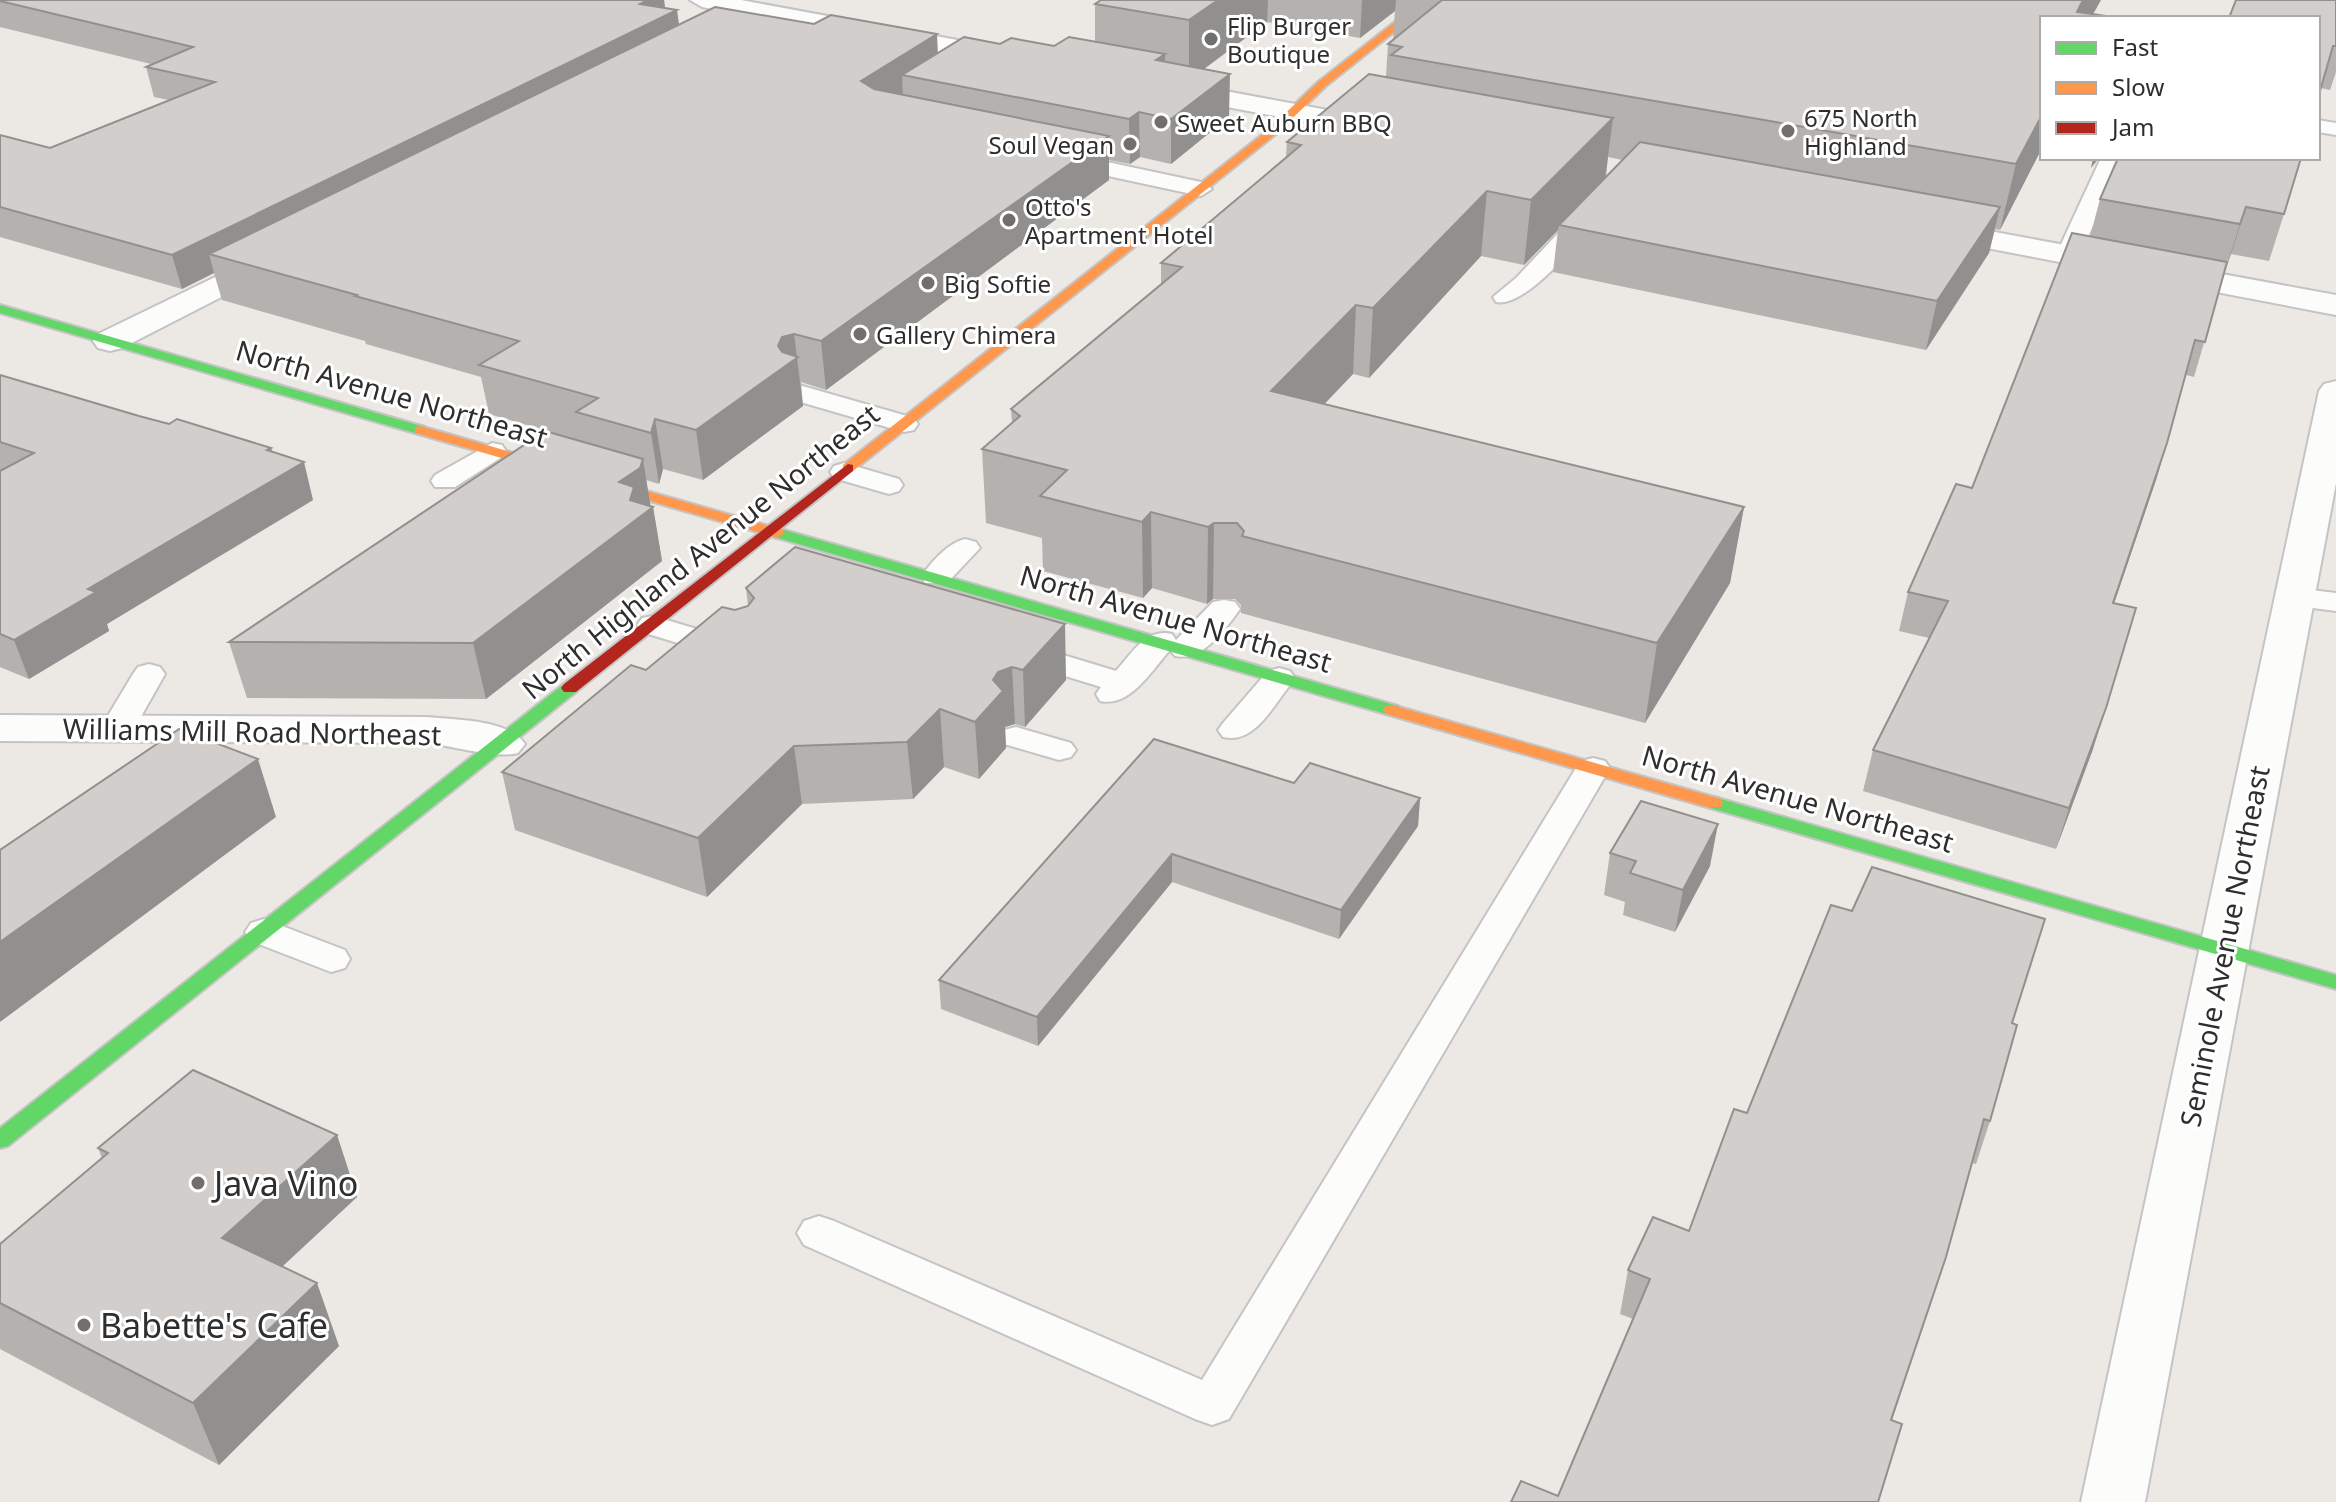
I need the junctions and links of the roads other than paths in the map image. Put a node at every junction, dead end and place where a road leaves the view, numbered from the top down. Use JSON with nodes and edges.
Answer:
{"nodes":[{"id":1,"x":702,"y":0,"type":"edge"},
{"id":2,"x":1429,"y":0,"type":"edge"},
{"id":3,"x":763,"y":11,"type":"junction"},
{"id":4,"x":874,"y":11,"type":"dead end"},
{"id":5,"x":844,"y":27,"type":"junction"},
{"id":6,"x":728,"y":29,"type":"edge"},
{"id":7,"x":989,"y":54,"type":"junction"},
{"id":8,"x":1034,"y":63,"type":"edge"},
{"id":9,"x":956,"y":74,"type":"edge"},
{"id":10,"x":1139,"y":82,"type":"edge"},
{"id":11,"x":1294,"y":112,"type":"junction"},
{"id":12,"x":1411,"y":134,"type":"edge"},
{"id":13,"x":1043,"y":156,"type":"edge"},
{"id":14,"x":2111,"y":160,"type":"edge"},
{"id":15,"x":1201,"y":189,"type":"junction"},
{"id":16,"x":1608,"y":194,"type":"edge"},
{"id":17,"x":1910,"y":226,"type":"edge"},
{"id":18,"x":300,"y":245,"type":"edge"},
{"id":19,"x":2068,"y":255,"type":"junction"},
{"id":20,"x":1505,"y":297,"type":"dead end"},
{"id":21,"x":2336,"y":305,"type":"edge"},
{"id":22,"x":0,"y":309,"type":"edge"},
{"id":23,"x":110,"y":341,"type":"junction"},
{"id":24,"x":2336,"y":391,"type":"edge"},
{"id":25,"x":799,"y":393,"type":"dead end"},
{"id":26,"x":904,"y":424,"type":"junction"},
{"id":27,"x":492,"y":451,"type":"junction"},
{"id":28,"x":844,"y":472,"type":"junction"},
{"id":29,"x":445,"y":481,"type":"dead end"},
{"id":30,"x":889,"y":485,"type":"dead end"},
{"id":31,"x":770,"y":531,"type":"junction"},
{"id":32,"x":965,"y":548,"type":"dead end"},
{"id":33,"x":936,"y":577,"type":"junction"},
{"id":34,"x":2315,"y":600,"type":"edge"},
{"id":35,"x":1224,"y":609,"type":"dead end"},
{"id":36,"x":1061,"y":613,"type":"junction"},
{"id":37,"x":653,"y":625,"type":"junction"},
{"id":38,"x":1174,"y":645,"type":"junction"},
{"id":39,"x":742,"y":653,"type":"edge"},
{"id":40,"x":149,"y":674,"type":"dead end"},
{"id":41,"x":1279,"y":678,"type":"junction"},
{"id":42,"x":0,"y":728,"type":"edge"},
{"id":43,"x":117,"y":729,"type":"junction"},
{"id":44,"x":1235,"y":730,"type":"dead end"},
{"id":45,"x":1016,"y":737,"type":"dead end"},
{"id":46,"x":503,"y":744,"type":"junction"},
{"id":47,"x":1059,"y":750,"type":"dead end"},
{"id":48,"x":1593,"y":768,"type":"junction"},
{"id":49,"x":264,"y":932,"type":"junction"},
{"id":50,"x":2222,"y":950,"type":"junction"},
{"id":51,"x":331,"y":959,"type":"dead end"},
{"id":52,"x":2336,"y":982,"type":"edge"},
{"id":53,"x":0,"y":1140,"type":"edge"},
{"id":54,"x":819,"y":1233,"type":"dead end"},
{"id":55,"x":2113,"y":1502,"type":"edge"}],
"edges":[{"from":1,"to":3,"type":"street"},
{"from":2,"to":11,"type":"main road","name":"North Highland Avenue Northeast"},
{"from":3,"to":5,"type":"street"},
{"from":3,"to":6,"type":"street"},
{"from":4,"to":5,"type":"street"},
{"from":5,"to":7,"type":"street"},
{"from":7,"to":8,"type":"street"},
{"from":7,"to":9,"type":"lane"},
{"from":10,"to":11,"type":"street"},
{"from":11,"to":12,"type":"street"},
{"from":11,"to":15,"type":"main road","name":"North Highland Avenue Northeast"},
{"from":13,"to":15,"type":"lane"},
{"from":14,"to":19,"type":"lane"},
{"from":15,"to":26,"type":"main road","name":"North Highland Avenue Northeast"},
{"from":16,"to":20,"type":"lane"},
{"from":17,"to":19,"type":"street"},
{"from":18,"to":23,"type":"street"},
{"from":19,"to":21,"type":"street"},
{"from":22,"to":23,"type":"main road","name":"North Avenue Northeast"},
{"from":23,"to":27,"type":"main road","name":"North Avenue Northeast"},
{"from":24,"to":34,"type":"street","name":"Seminole Avenue Northeast"},
{"from":25,"to":26,"type":"lane"},
{"from":26,"to":28,"type":"main road","name":"North Highland Avenue Northeast"},
{"from":27,"to":29,"type":"lane"},
{"from":27,"to":31,"type":"main road","name":"North Avenue Northeast"},
{"from":28,"to":30,"type":"lane"},
{"from":28,"to":31,"type":"main road","name":"North Highland Avenue Northeast"},
{"from":31,"to":33,"type":"main road","name":"North Avenue Northeast"},
{"from":31,"to":37,"type":"main road","name":"North Highland Avenue Northeast"},
{"from":32,"to":33,"type":"lane"},
{"from":33,"to":36,"type":"main road","name":"North Avenue Northeast"},
{"from":34,"to":50,"type":"street","name":"Seminole Avenue Northeast"},
{"from":35,"to":38,"type":"lane"},
{"from":36,"to":38,"type":"main road","name":"North Avenue Northeast"},
{"from":36,"to":38,"type":"lane"},
{"from":37,"to":39,"type":"lane"},
{"from":37,"to":46,"type":"main road","name":"North Highland Avenue Northeast"},
{"from":38,"to":41,"type":"main road","name":"North Avenue Northeast"},
{"from":40,"to":43,"type":"lane"},
{"from":41,"to":44,"type":"lane"},
{"from":41,"to":48,"type":"main road","name":"North Avenue Northeast"},
{"from":42,"to":43,"type":"street","name":"Williams Mill Road Northeast"},
{"from":43,"to":46,"type":"street","name":"Williams Mill Road Northeast"},
{"from":45,"to":47,"type":"lane"},
{"from":46,"to":49,"type":"main road","name":"North Highland Avenue Northeast"},
{"from":48,"to":50,"type":"main road","name":"North Avenue Northeast"},
{"from":48,"to":54,"type":"lane"},
{"from":49,"to":51,"type":"lane"},
{"from":49,"to":53,"type":"main road","name":"North Highland Avenue Northeast"},
{"from":50,"to":52,"type":"main road","name":"North Avenue Northeast"},
{"from":50,"to":55,"type":"street","name":"Seminole Avenue Northeast"}]}
